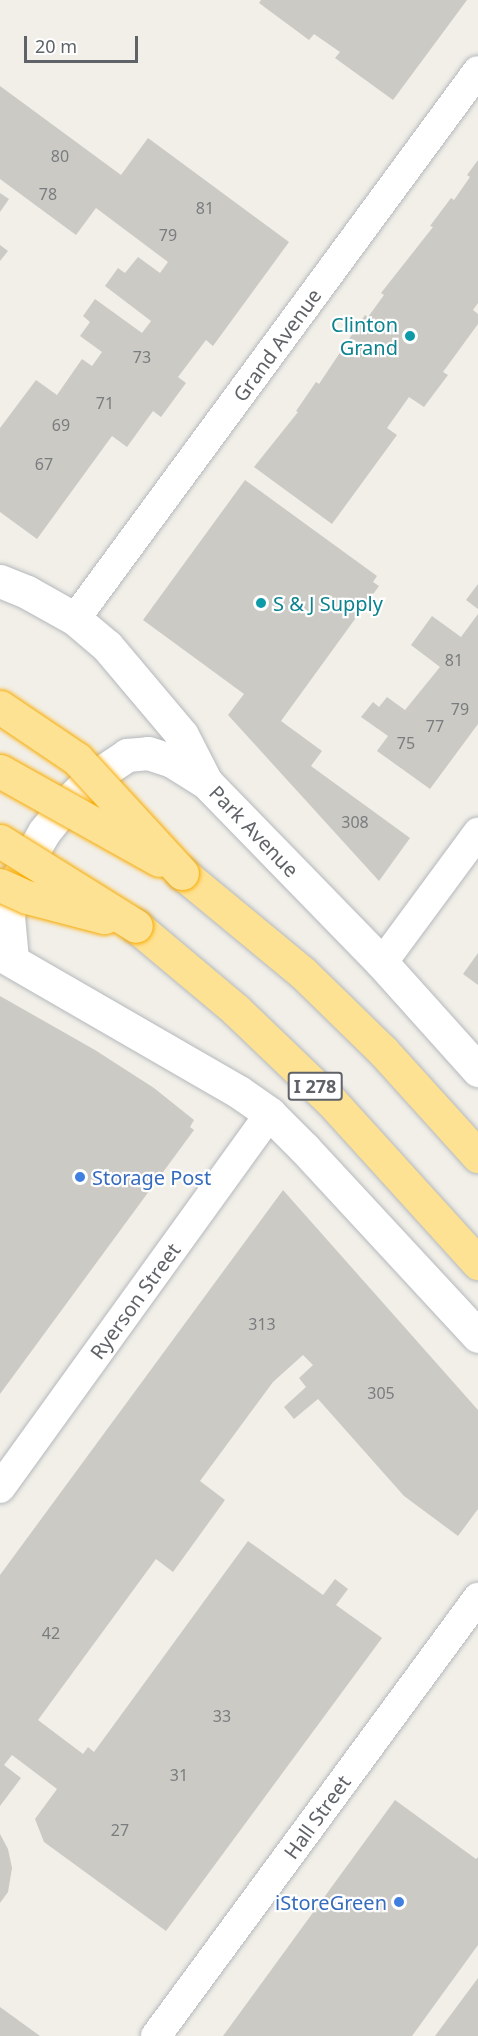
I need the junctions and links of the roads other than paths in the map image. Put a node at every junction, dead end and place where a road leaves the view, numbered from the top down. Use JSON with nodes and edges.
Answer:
{"nodes":[{"id":1,"x":478,"y":71,"type":"edge"},
{"id":2,"x":0,"y":581,"type":"edge"},
{"id":3,"x":75,"y":619,"type":"junction"},
{"id":4,"x":0,"y":707,"type":"edge"},
{"id":5,"x":0,"y":771,"type":"edge"},
{"id":6,"x":206,"y":782,"type":"junction"},
{"id":7,"x":478,"y":833,"type":"edge"},
{"id":8,"x":0,"y":841,"type":"edge"},
{"id":9,"x":182,"y":873,"type":"junction"},
{"id":10,"x":0,"y":885,"type":"edge"},
{"id":11,"x":136,"y":926,"type":"junction"},
{"id":12,"x":4,"y":950,"type":"edge"},
{"id":13,"x":382,"y":963,"type":"junction"},
{"id":14,"x":478,"y":1070,"type":"edge"},
{"id":15,"x":270,"y":1114,"type":"junction"},
{"id":16,"x":478,"y":1156,"type":"edge"},
{"id":17,"x":478,"y":1263,"type":"edge"},
{"id":18,"x":478,"y":1336,"type":"edge"},
{"id":19,"x":0,"y":1488,"type":"edge"},
{"id":20,"x":478,"y":1598,"type":"edge"},
{"id":21,"x":156,"y":2036,"type":"edge"}],
"edges":[{"from":1,"to":3,"type":"street","name":"Grand Avenue"},
{"from":2,"to":3,"type":"main road","name":"Park Avenue"},
{"from":3,"to":6,"type":"main road","name":"Park Avenue"},
{"from":4,"to":9,"type":"highway","bridge":true},
{"from":5,"to":9,"type":"highway","bridge":true},
{"from":6,"to":12,"type":"main road"},
{"from":6,"to":13,"type":"main road","name":"Park Avenue"},
{"from":7,"to":13,"type":"street"},
{"from":8,"to":11,"type":"highway","number":"I 278","bridge":true},
{"from":9,"to":16,"type":"highway"},
{"from":10,"to":11,"type":"highway","bridge":true},
{"from":11,"to":17,"type":"highway","number":"I 278"},
{"from":12,"to":15,"type":"main road"},
{"from":13,"to":14,"type":"main road","name":"Park Avenue"},
{"from":15,"to":18,"type":"main road"},
{"from":15,"to":19,"type":"street","name":"Ryerson Street"},
{"from":20,"to":21,"type":"street","name":"Hall Street"}]}
